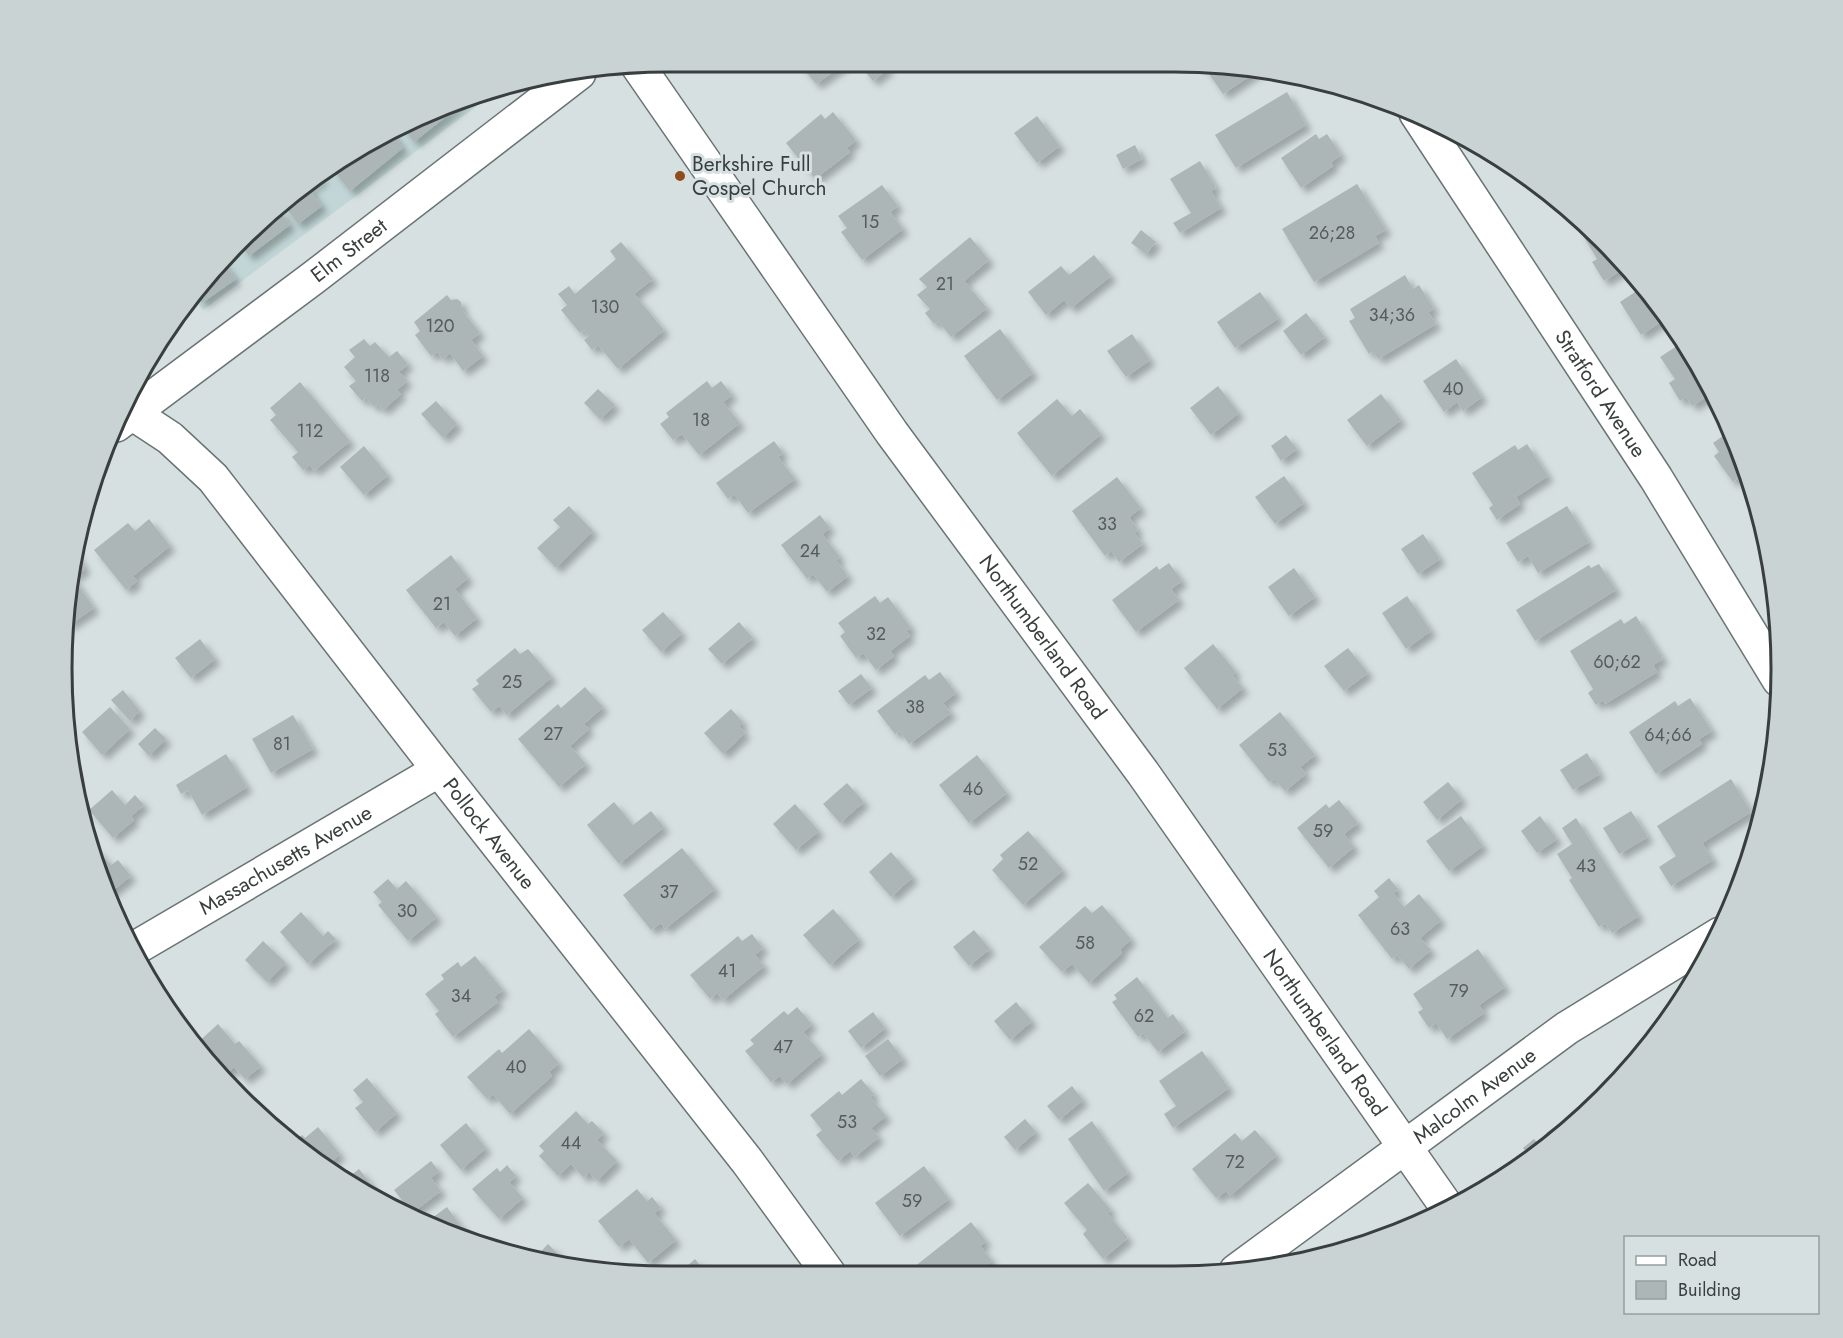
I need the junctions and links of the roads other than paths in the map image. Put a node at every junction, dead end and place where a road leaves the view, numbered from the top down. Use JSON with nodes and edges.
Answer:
{"nodes":[{"id":1,"x":643,"y":73,"type":"edge"},
{"id":2,"x":569,"y":80,"type":"edge"},
{"id":3,"x":1427,"y":129,"type":"edge"},
{"id":4,"x":133,"y":406,"type":"edge"},
{"id":5,"x":129,"y":416,"type":"edge"},
{"id":6,"x":1771,"y":667,"type":"edge"},
{"id":7,"x":439,"y":770,"type":"junction"},
{"id":8,"x":1703,"y":944,"type":"edge"},
{"id":9,"x":140,"y":945,"type":"edge"},
{"id":10,"x":1404,"y":1148,"type":"junction"},
{"id":11,"x":1443,"y":1201,"type":"edge"},
{"id":12,"x":1249,"y":1261,"type":"edge"},
{"id":13,"x":823,"y":1266,"type":"edge"}],
"edges":[{"from":1,"to":10,"type":"street","name":"Northumberland Road"},
{"from":2,"to":4,"type":"street","name":"Elm Street"},
{"from":3,"to":6,"type":"street","name":"Stratford Avenue"},
{"from":5,"to":7,"type":"street","name":"Pollock Avenue"},
{"from":7,"to":9,"type":"street","name":"Massachusetts Avenue"},
{"from":7,"to":13,"type":"street","name":"Pollock Avenue"},
{"from":8,"to":10,"type":"street","name":"Malcolm Avenue"},
{"from":10,"to":11,"type":"street","name":"Northumberland Road"},
{"from":10,"to":12,"type":"street","name":"Malcolm Avenue"}]}
